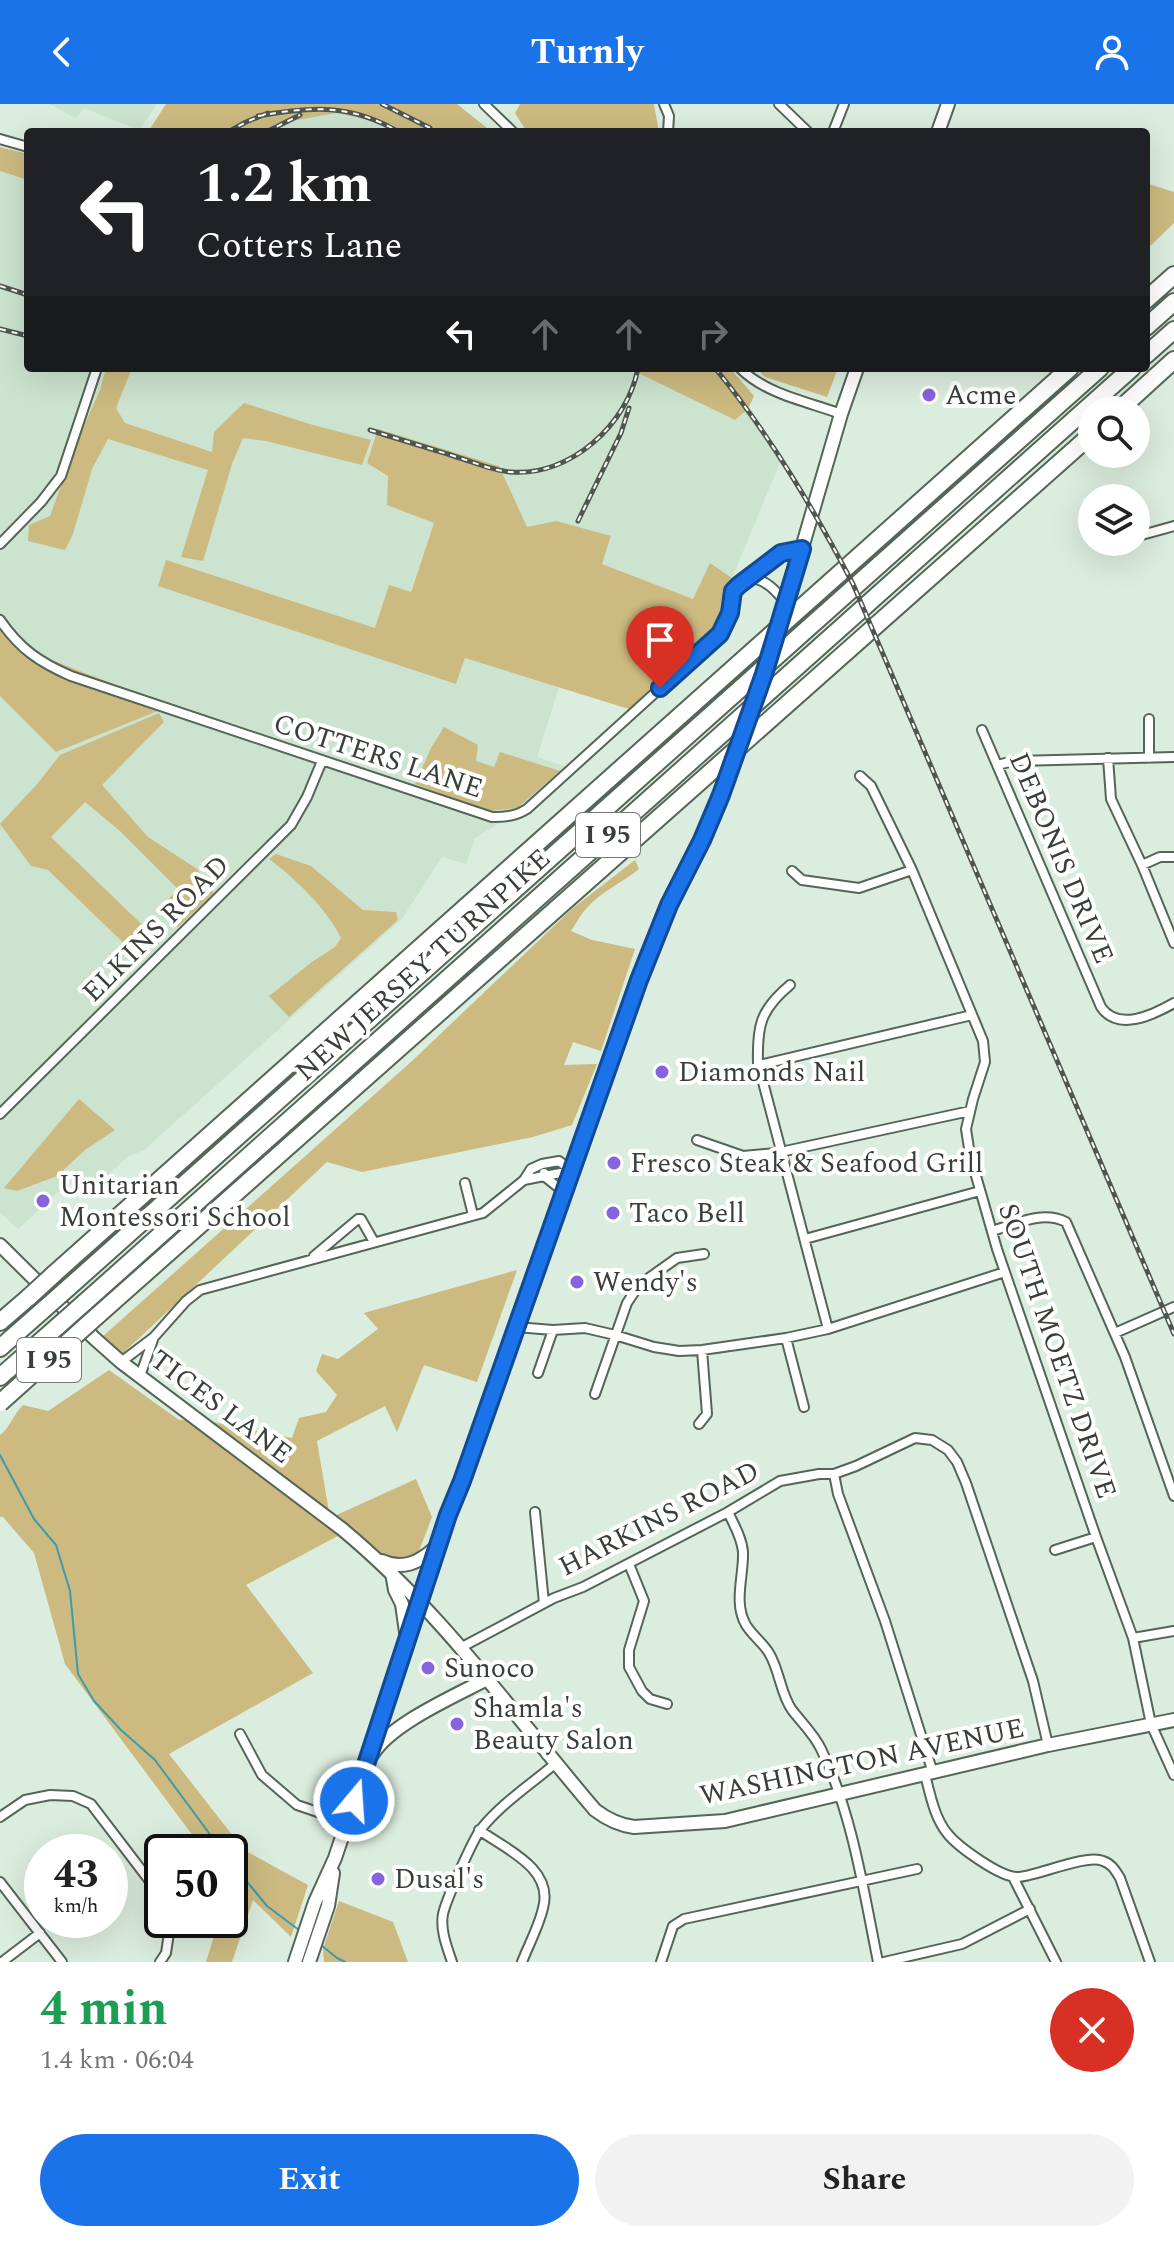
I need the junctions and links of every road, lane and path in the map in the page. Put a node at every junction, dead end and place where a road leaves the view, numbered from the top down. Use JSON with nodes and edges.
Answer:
{"nodes":[{"id":1,"x":484,"y":104,"type":"edge"},
{"id":2,"x":664,"y":104,"type":"edge"},
{"id":3,"x":779,"y":104,"type":"edge"},
{"id":4,"x":844,"y":104,"type":"edge"},
{"id":5,"x":948,"y":104,"type":"edge"},
{"id":6,"x":509,"y":128,"type":"edge"},
{"id":7,"x":668,"y":128,"type":"edge"},
{"id":8,"x":804,"y":128,"type":"edge"},
{"id":9,"x":835,"y":128,"type":"edge"},
{"id":10,"x":939,"y":128,"type":"edge"},
{"id":11,"x":0,"y":139,"type":"edge"},
{"id":12,"x":24,"y":146,"type":"edge"},
{"id":13,"x":1174,"y":275,"type":"edge"},
{"id":14,"x":1150,"y":296,"type":"edge"},
{"id":15,"x":1174,"y":302,"type":"edge"},
{"id":16,"x":1150,"y":323,"type":"edge"},
{"id":17,"x":1174,"y":330,"type":"edge"},
{"id":18,"x":1150,"y":351,"type":"edge"},
{"id":19,"x":1174,"y":360,"type":"edge"},
{"id":20,"x":96,"y":372,"type":"edge"},
{"id":21,"x":745,"y":372,"type":"edge"},
{"id":22,"x":856,"y":372,"type":"edge"},
{"id":23,"x":1066,"y":372,"type":"edge"},
{"id":24,"x":1096,"y":372,"type":"edge"},
{"id":25,"x":1128,"y":372,"type":"edge"},
{"id":26,"x":1134,"y":396,"type":"edge"},
{"id":27,"x":841,"y":414,"type":"junction"},
{"id":28,"x":1078,"y":446,"type":"edge"},
{"id":29,"x":1174,"y":526,"type":"edge"},
{"id":30,"x":1150,"y":533,"type":"edge"},
{"id":31,"x":0,"y":544,"type":"edge"},
{"id":32,"x":802,"y":549,"type":"junction"},
{"id":33,"x":750,"y":578,"type":"junction"},
{"id":34,"x":786,"y":603,"type":"junction"},
{"id":35,"x":0,"y":620,"type":"edge"},
{"id":36,"x":1149,"y":719,"type":"dead end"},
{"id":37,"x":982,"y":730,"type":"dead end"},
{"id":38,"x":1174,"y":757,"type":"edge"},
{"id":39,"x":1108,"y":758,"type":"junction"},
{"id":40,"x":1149,"y":758,"type":"junction"},
{"id":41,"x":322,"y":761,"type":"junction"},
{"id":42,"x":997,"y":765,"type":"junction"},
{"id":43,"x":860,"y":776,"type":"dead end"},
{"id":44,"x":1174,"y":857,"type":"edge"},
{"id":45,"x":1142,"y":865,"type":"junction"},
{"id":46,"x":912,"y":870,"type":"junction"},
{"id":47,"x":792,"y":871,"type":"dead end"},
{"id":48,"x":1174,"y":943,"type":"edge"},
{"id":49,"x":790,"y":985,"type":"dead end"},
{"id":50,"x":1174,"y":1003,"type":"edge"},
{"id":51,"x":972,"y":1015,"type":"junction"},
{"id":52,"x":759,"y":1065,"type":"junction"},
{"id":53,"x":970,"y":1111,"type":"junction"},
{"id":54,"x":0,"y":1114,"type":"edge"},
{"id":55,"x":697,"y":1140,"type":"dead end"},
{"id":56,"x":782,"y":1152,"type":"junction"},
{"id":57,"x":542,"y":1164,"type":"junction"},
{"id":58,"x":572,"y":1171,"type":"junction"},
{"id":59,"x":544,"y":1176,"type":"junction"},
{"id":60,"x":524,"y":1180,"type":"junction"},
{"id":61,"x":465,"y":1183,"type":"dead end"},
{"id":62,"x":980,"y":1191,"type":"junction"},
{"id":63,"x":564,"y":1192,"type":"junction"},
{"id":64,"x":473,"y":1215,"type":"junction"},
{"id":65,"x":992,"y":1231,"type":"junction"},
{"id":66,"x":805,"y":1239,"type":"junction"},
{"id":67,"x":374,"y":1242,"type":"junction"},
{"id":68,"x":0,"y":1245,"type":"edge"},
{"id":69,"x":704,"y":1254,"type":"dead end"},
{"id":70,"x":311,"y":1259,"type":"junction"},
{"id":71,"x":1005,"y":1272,"type":"junction"},
{"id":72,"x":1174,"y":1307,"type":"edge"},
{"id":73,"x":0,"y":1322,"type":"edge"},
{"id":74,"x":516,"y":1327,"type":"junction"},
{"id":75,"x":828,"y":1329,"type":"junction"},
{"id":76,"x":553,"y":1330,"type":"junction"},
{"id":77,"x":1115,"y":1333,"type":"junction"},
{"id":78,"x":615,"y":1335,"type":"junction"},
{"id":79,"x":154,"y":1337,"type":"junction"},
{"id":80,"x":786,"y":1338,"type":"junction"},
{"id":81,"x":0,"y":1348,"type":"edge"},
{"id":82,"x":702,"y":1350,"type":"junction"},
{"id":83,"x":121,"y":1362,"type":"junction"},
{"id":84,"x":538,"y":1373,"type":"dead end"},
{"id":85,"x":140,"y":1376,"type":"junction"},
{"id":86,"x":0,"y":1377,"type":"edge"},
{"id":87,"x":595,"y":1394,"type":"dead end"},
{"id":88,"x":0,"y":1403,"type":"edge"},
{"id":89,"x":804,"y":1407,"type":"dead end"},
{"id":90,"x":699,"y":1424,"type":"dead end"},
{"id":91,"x":834,"y":1474,"type":"junction"},
{"id":92,"x":1174,"y":1496,"type":"edge"},
{"id":93,"x":535,"y":1512,"type":"dead end"},
{"id":94,"x":728,"y":1512,"type":"junction"},
{"id":95,"x":1096,"y":1537,"type":"junction"},
{"id":96,"x":437,"y":1547,"type":"junction"},
{"id":97,"x":1055,"y":1550,"type":"dead end"},
{"id":98,"x":376,"y":1558,"type":"junction"},
{"id":99,"x":629,"y":1564,"type":"junction"},
{"id":100,"x":392,"y":1573,"type":"junction"},
{"id":101,"x":419,"y":1601,"type":"junction"},
{"id":102,"x":544,"y":1603,"type":"junction"},
{"id":103,"x":1174,"y":1631,"type":"edge"},
{"id":104,"x":1133,"y":1638,"type":"junction"},
{"id":105,"x":408,"y":1640,"type":"junction"},
{"id":106,"x":462,"y":1647,"type":"junction"},
{"id":107,"x":487,"y":1679,"type":"junction"},
{"id":108,"x":667,"y":1704,"type":"dead end"},
{"id":109,"x":1174,"y":1720,"type":"edge"},
{"id":110,"x":1151,"y":1724,"type":"junction"},
{"id":111,"x":240,"y":1734,"type":"dead end"},
{"id":112,"x":1048,"y":1745,"type":"junction"},
{"id":113,"x":556,"y":1763,"type":"junction"},
{"id":114,"x":367,"y":1765,"type":"junction"},
{"id":115,"x":929,"y":1774,"type":"junction"},
{"id":116,"x":1174,"y":1775,"type":"edge"},
{"id":117,"x":840,"y":1795,"type":"junction"},
{"id":118,"x":0,"y":1817,"type":"edge"},
{"id":119,"x":347,"y":1822,"type":"junction"},
{"id":120,"x":479,"y":1830,"type":"junction"},
{"id":121,"x":335,"y":1858,"type":"junction"},
{"id":122,"x":917,"y":1869,"type":"dead end"},
{"id":123,"x":144,"y":1873,"type":"edge"},
{"id":124,"x":1013,"y":1877,"type":"junction"},
{"id":125,"x":861,"y":1880,"type":"junction"},
{"id":126,"x":0,"y":1882,"type":"edge"},
{"id":127,"x":1030,"y":1909,"type":"junction"},
{"id":128,"x":24,"y":1913,"type":"edge"},
{"id":129,"x":33,"y":1938,"type":"edge"},
{"id":130,"x":44,"y":1938,"type":"edge"},
{"id":131,"x":168,"y":1938,"type":"edge"},
{"id":132,"x":310,"y":1959,"type":"edge"},
{"id":133,"x":2,"y":1962,"type":"edge"},
{"id":134,"x":62,"y":1962,"type":"edge"},
{"id":135,"x":160,"y":1962,"type":"edge"},
{"id":136,"x":295,"y":1962,"type":"edge"},
{"id":137,"x":452,"y":1962,"type":"edge"},
{"id":138,"x":522,"y":1962,"type":"edge"},
{"id":139,"x":661,"y":1962,"type":"edge"},
{"id":140,"x":881,"y":1962,"type":"edge"},
{"id":141,"x":1056,"y":1962,"type":"edge"},
{"id":142,"x":1150,"y":1962,"type":"edge"}],
"edges":[{"from":1,"to":6,"type":"street"},
{"from":2,"to":7,"type":"street"},
{"from":3,"to":8,"type":"street"},
{"from":4,"to":9,"type":"street"},
{"from":5,"to":10,"type":"main road"},
{"from":11,"to":12,"type":"street"},
{"from":13,"to":14,"type":"highway"},
{"from":15,"to":16,"type":"highway"},
{"from":17,"to":18,"type":"highway"},
{"from":19,"to":26,"type":"highway"},
{"from":20,"to":31,"type":"street"},
{"from":21,"to":27,"type":"street"},
{"from":22,"to":27,"type":"main road"},
{"from":23,"to":73,"type":"highway","name":"NEW JERSEY TURNPIKE","number":"I 95","bridge":true},
{"from":24,"to":81,"type":"highway","name":"NEW JERSEY TURNPIKE","number":"I 95","bridge":true},
{"from":25,"to":86,"type":"highway","name":"NEW JERSEY TURNPIKE","number":"I 95","bridge":true},
{"from":27,"to":32,"type":"main road"},
{"from":28,"to":88,"type":"highway","name":"NEW JERSEY TURNPIKE","number":"I 95","bridge":true},
{"from":29,"to":30,"type":"street"},
{"from":32,"to":33,"type":"street","name":"COTTERS LANE"},
{"from":32,"to":34,"type":"main road"},
{"from":33,"to":34,"type":"street"},
{"from":33,"to":41,"type":"street","name":"COTTERS LANE"},
{"from":34,"to":58,"type":"main road","bridge":true},
{"from":35,"to":41,"type":"street","name":"COTTERS LANE"},
{"from":36,"to":40,"type":"street"},
{"from":37,"to":42,"type":"street","name":"DEBONIS DRIVE"},
{"from":38,"to":40,"type":"street"},
{"from":39,"to":40,"type":"street"},
{"from":39,"to":42,"type":"street"},
{"from":39,"to":45,"type":"street"},
{"from":41,"to":54,"type":"street","name":"ELKINS ROAD"},
{"from":42,"to":50,"type":"street","name":"DEBONIS DRIVE"},
{"from":43,"to":46,"type":"street","name":"SOUTH MOETZ DRIVE"},
{"from":44,"to":45,"type":"street"},
{"from":45,"to":48,"type":"street"},
{"from":46,"to":47,"type":"street"},
{"from":46,"to":51,"type":"street","name":"SOUTH MOETZ DRIVE"},
{"from":49,"to":52,"type":"street"},
{"from":51,"to":52,"type":"street"},
{"from":51,"to":53,"type":"street","name":"SOUTH MOETZ DRIVE"},
{"from":52,"to":56,"type":"street"},
{"from":53,"to":56,"type":"street"},
{"from":53,"to":62,"type":"street","name":"SOUTH MOETZ DRIVE"},
{"from":55,"to":56,"type":"street"},
{"from":56,"to":66,"type":"street"},
{"from":57,"to":58,"type":"street"},
{"from":57,"to":59,"type":"street"},
{"from":57,"to":60,"type":"street"},
{"from":58,"to":59,"type":"street"},
{"from":58,"to":63,"type":"main road"},
{"from":59,"to":60,"type":"street"},
{"from":59,"to":63,"type":"street"},
{"from":60,"to":64,"type":"street"},
{"from":61,"to":64,"type":"street"},
{"from":62,"to":65,"type":"street","name":"SOUTH MOETZ DRIVE"},
{"from":62,"to":66,"type":"street"},
{"from":63,"to":74,"type":"main road"},
{"from":64,"to":67,"type":"street"},
{"from":65,"to":71,"type":"street","name":"SOUTH MOETZ DRIVE"},
{"from":65,"to":77,"type":"street"},
{"from":66,"to":75,"type":"street"},
{"from":67,"to":70,"type":"street"},
{"from":67,"to":70,"type":"street"},
{"from":68,"to":83,"type":"main road","name":"TICES LANE"},
{"from":69,"to":78,"type":"street"},
{"from":70,"to":79,"type":"street"},
{"from":71,"to":75,"type":"street"},
{"from":71,"to":95,"type":"street","name":"SOUTH MOETZ DRIVE"},
{"from":72,"to":77,"type":"street"},
{"from":74,"to":76,"type":"street"},
{"from":74,"to":96,"type":"main road"},
{"from":75,"to":80,"type":"street"},
{"from":76,"to":78,"type":"street"},
{"from":76,"to":84,"type":"street"},
{"from":77,"to":92,"type":"street"},
{"from":78,"to":82,"type":"street"},
{"from":78,"to":87,"type":"street"},
{"from":79,"to":83,"type":"street"},
{"from":79,"to":85,"type":"street"},
{"from":80,"to":82,"type":"street"},
{"from":80,"to":89,"type":"street"},
{"from":82,"to":90,"type":"street"},
{"from":83,"to":85,"type":"main road","name":"TICES LANE"},
{"from":85,"to":98,"type":"main road","name":"TICES LANE"},
{"from":91,"to":94,"type":"street","name":"HARKINS ROAD"},
{"from":91,"to":112,"type":"street","name":"HARKINS ROAD"},
{"from":91,"to":115,"type":"street"},
{"from":93,"to":102,"type":"street"},
{"from":94,"to":99,"type":"street","name":"HARKINS ROAD"},
{"from":94,"to":117,"type":"street"},
{"from":95,"to":97,"type":"street"},
{"from":95,"to":104,"type":"street","name":"SOUTH MOETZ DRIVE"},
{"from":96,"to":98,"type":"main road"},
{"from":96,"to":101,"type":"main road"},
{"from":98,"to":100,"type":"main road","name":"TICES LANE"},
{"from":99,"to":102,"type":"street","name":"HARKINS ROAD"},
{"from":99,"to":108,"type":"street"},
{"from":100,"to":101,"type":"main road","name":"TICES LANE"},
{"from":100,"to":105,"type":"main road"},
{"from":101,"to":105,"type":"main road"},
{"from":101,"to":106,"type":"main road","name":"WASHINGTON AVENUE"},
{"from":102,"to":106,"type":"street","name":"HARKINS ROAD"},
{"from":103,"to":104,"type":"street"},
{"from":104,"to":110,"type":"street","name":"SOUTH MOETZ DRIVE"},
{"from":105,"to":114,"type":"main road"},
{"from":106,"to":107,"type":"main road","name":"WASHINGTON AVENUE"},
{"from":107,"to":113,"type":"main road","name":"WASHINGTON AVENUE"},
{"from":107,"to":114,"type":"main road"},
{"from":109,"to":110,"type":"main road","name":"WASHINGTON AVENUE"},
{"from":110,"to":112,"type":"main road","name":"WASHINGTON AVENUE"},
{"from":110,"to":116,"type":"street","name":"SOUTH MOETZ DRIVE"},
{"from":111,"to":119,"type":"street"},
{"from":112,"to":115,"type":"main road","name":"WASHINGTON AVENUE"},
{"from":113,"to":117,"type":"main road","name":"WASHINGTON AVENUE"},
{"from":113,"to":120,"type":"street"},
{"from":114,"to":119,"type":"main road"},
{"from":115,"to":117,"type":"main road","name":"WASHINGTON AVENUE"},
{"from":115,"to":124,"type":"street"},
{"from":117,"to":125,"type":"street"},
{"from":118,"to":123,"type":"street"},
{"from":119,"to":121,"type":"main road"},
{"from":120,"to":137,"type":"street"},
{"from":120,"to":138,"type":"street"},
{"from":121,"to":132,"type":"main road"},
{"from":121,"to":136,"type":"main road"},
{"from":122,"to":125,"type":"street"},
{"from":124,"to":127,"type":"street"},
{"from":124,"to":142,"type":"street"},
{"from":125,"to":139,"type":"street"},
{"from":125,"to":140,"type":"street"},
{"from":126,"to":128,"type":"street"},
{"from":127,"to":140,"type":"street"},
{"from":127,"to":141,"type":"street"},
{"from":129,"to":133,"type":"street"},
{"from":130,"to":134,"type":"street"},
{"from":131,"to":135,"type":"street"}]}
